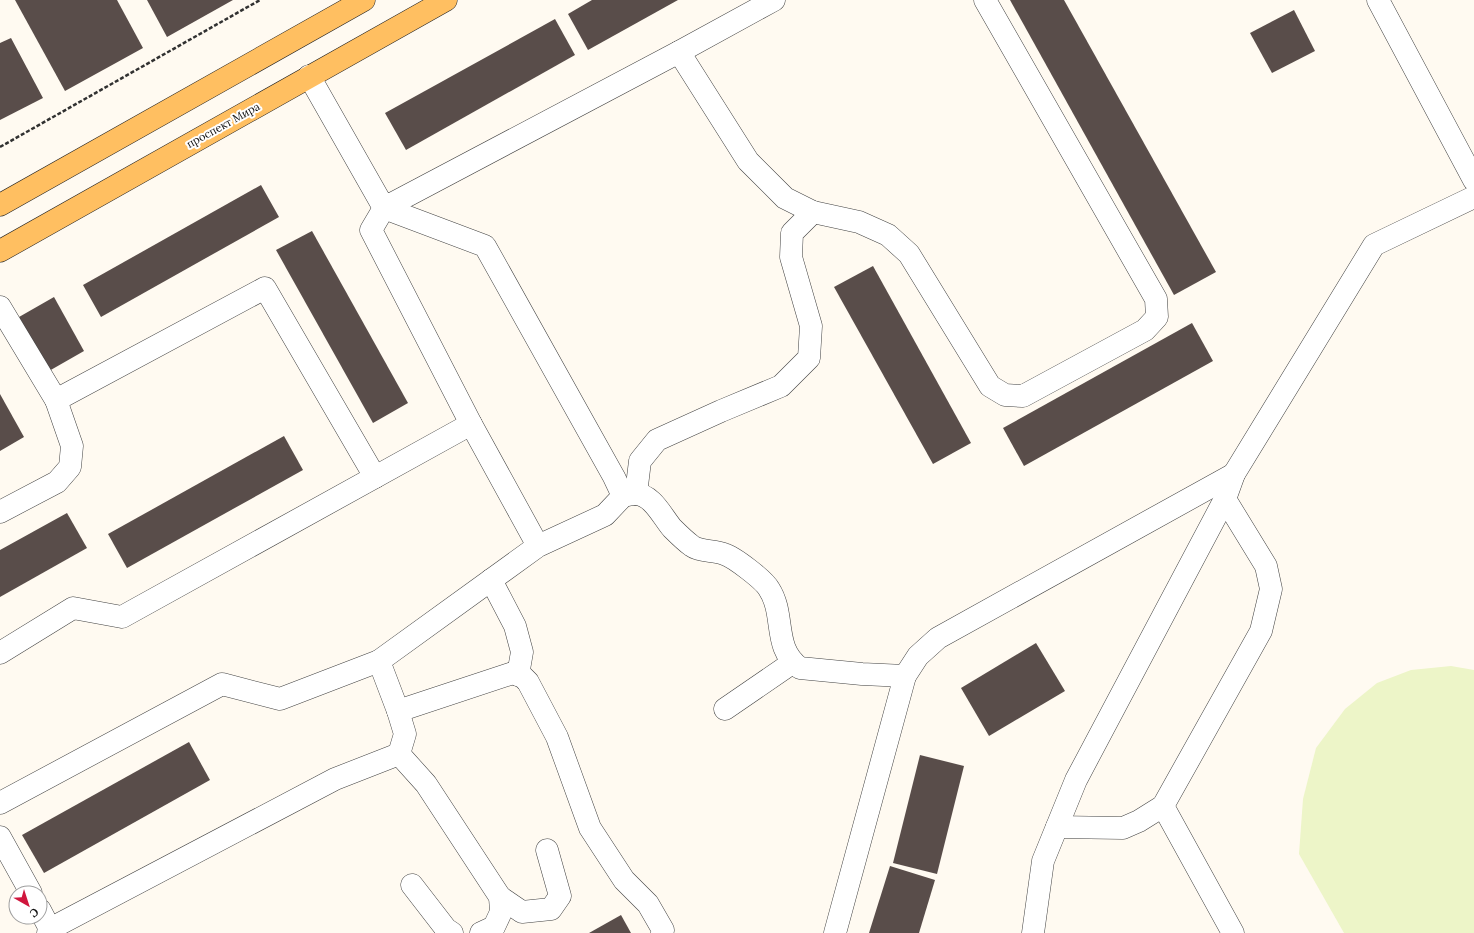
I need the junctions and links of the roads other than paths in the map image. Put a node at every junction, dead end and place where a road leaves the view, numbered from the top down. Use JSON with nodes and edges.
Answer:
{"nodes":[{"id":1,"x":364,"y":0,"type":"edge"},
{"id":2,"x":446,"y":0,"type":"edge"},
{"id":3,"x":774,"y":0,"type":"edge"},
{"id":4,"x":985,"y":0,"type":"edge"},
{"id":5,"x":1378,"y":0,"type":"edge"},
{"id":6,"x":678,"y":52,"type":"junction"},
{"id":7,"x":309,"y":76,"type":"junction"},
{"id":8,"x":1474,"y":180,"type":"edge"},
{"id":9,"x":1474,"y":197,"type":"edge"},
{"id":10,"x":0,"y":205,"type":"edge"},
{"id":11,"x":384,"y":208,"type":"junction"},
{"id":12,"x":813,"y":212,"type":"junction"},
{"id":13,"x":0,"y":251,"type":"edge"},
{"id":14,"x":0,"y":307,"type":"edge"},
{"id":15,"x":56,"y":400,"type":"junction"},
{"id":16,"x":471,"y":424,"type":"junction"},
{"id":17,"x":1234,"y":474,"type":"junction"},
{"id":18,"x":375,"y":477,"type":"junction"},
{"id":19,"x":630,"y":495,"type":"junction"},
{"id":20,"x":1225,"y":499,"type":"junction"},
{"id":21,"x":0,"y":512,"type":"edge"},
{"id":22,"x":538,"y":546,"type":"junction"},
{"id":23,"x":491,"y":580,"type":"junction"},
{"id":24,"x":0,"y":653,"type":"edge"},
{"id":25,"x":379,"y":661,"type":"junction"},
{"id":26,"x":792,"y":663,"type":"junction"},
{"id":27,"x":518,"y":675,"type":"junction"},
{"id":28,"x":905,"y":676,"type":"junction"},
{"id":29,"x":725,"y":709,"type":"dead end"},
{"id":30,"x":398,"y":711,"type":"junction"},
{"id":31,"x":399,"y":754,"type":"junction"},
{"id":32,"x":0,"y":803,"type":"edge"},
{"id":33,"x":1163,"y":806,"type":"junction"},
{"id":34,"x":1057,"y":827,"type":"junction"},
{"id":35,"x":0,"y":837,"type":"edge"},
{"id":36,"x":547,"y":850,"type":"dead end"},
{"id":37,"x":27,"y":885,"type":"edge"},
{"id":38,"x":412,"y":885,"type":"dead end"},
{"id":39,"x":500,"y":897,"type":"junction"},
{"id":40,"x":49,"y":931,"type":"edge"},
{"id":41,"x":452,"y":933,"type":"edge"},
{"id":42,"x":481,"y":933,"type":"edge"},
{"id":43,"x":662,"y":933,"type":"edge"},
{"id":44,"x":835,"y":933,"type":"edge"},
{"id":45,"x":1033,"y":933,"type":"edge"},
{"id":46,"x":1233,"y":933,"type":"edge"}],
"edges":[{"from":1,"to":10,"type":"main road"},
{"from":2,"to":7,"type":"main road","name":"проспект Мира"},
{"from":3,"to":6,"type":"street"},
{"from":4,"to":12,"type":"street"},
{"from":5,"to":8,"type":"street"},
{"from":6,"to":11,"type":"street"},
{"from":6,"to":12,"type":"street"},
{"from":7,"to":11,"type":"street"},
{"from":7,"to":13,"type":"main road","name":"проспект Мира"},
{"from":9,"to":17,"type":"street"},
{"from":11,"to":16,"type":"street"},
{"from":11,"to":19,"type":"street"},
{"from":12,"to":19,"type":"street"},
{"from":14,"to":15,"type":"street"},
{"from":15,"to":18,"type":"street"},
{"from":15,"to":21,"type":"street"},
{"from":16,"to":18,"type":"street"},
{"from":16,"to":22,"type":"street"},
{"from":17,"to":20,"type":"street"},
{"from":17,"to":28,"type":"street"},
{"from":18,"to":24,"type":"street"},
{"from":19,"to":22,"type":"street"},
{"from":19,"to":26,"type":"street"},
{"from":20,"to":33,"type":"street"},
{"from":20,"to":34,"type":"street"},
{"from":22,"to":23,"type":"street"},
{"from":23,"to":25,"type":"street"},
{"from":23,"to":27,"type":"street"},
{"from":25,"to":30,"type":"street"},
{"from":25,"to":32,"type":"street"},
{"from":26,"to":28,"type":"street"},
{"from":26,"to":29,"type":"street"},
{"from":27,"to":30,"type":"street"},
{"from":27,"to":43,"type":"street"},
{"from":28,"to":44,"type":"street"},
{"from":30,"to":31,"type":"street"},
{"from":31,"to":39,"type":"street"},
{"from":31,"to":40,"type":"street"},
{"from":33,"to":34,"type":"street"},
{"from":33,"to":46,"type":"street"},
{"from":34,"to":45,"type":"street"},
{"from":35,"to":37,"type":"street"},
{"from":36,"to":39,"type":"street"},
{"from":38,"to":41,"type":"street"},
{"from":39,"to":42,"type":"street"}]}
